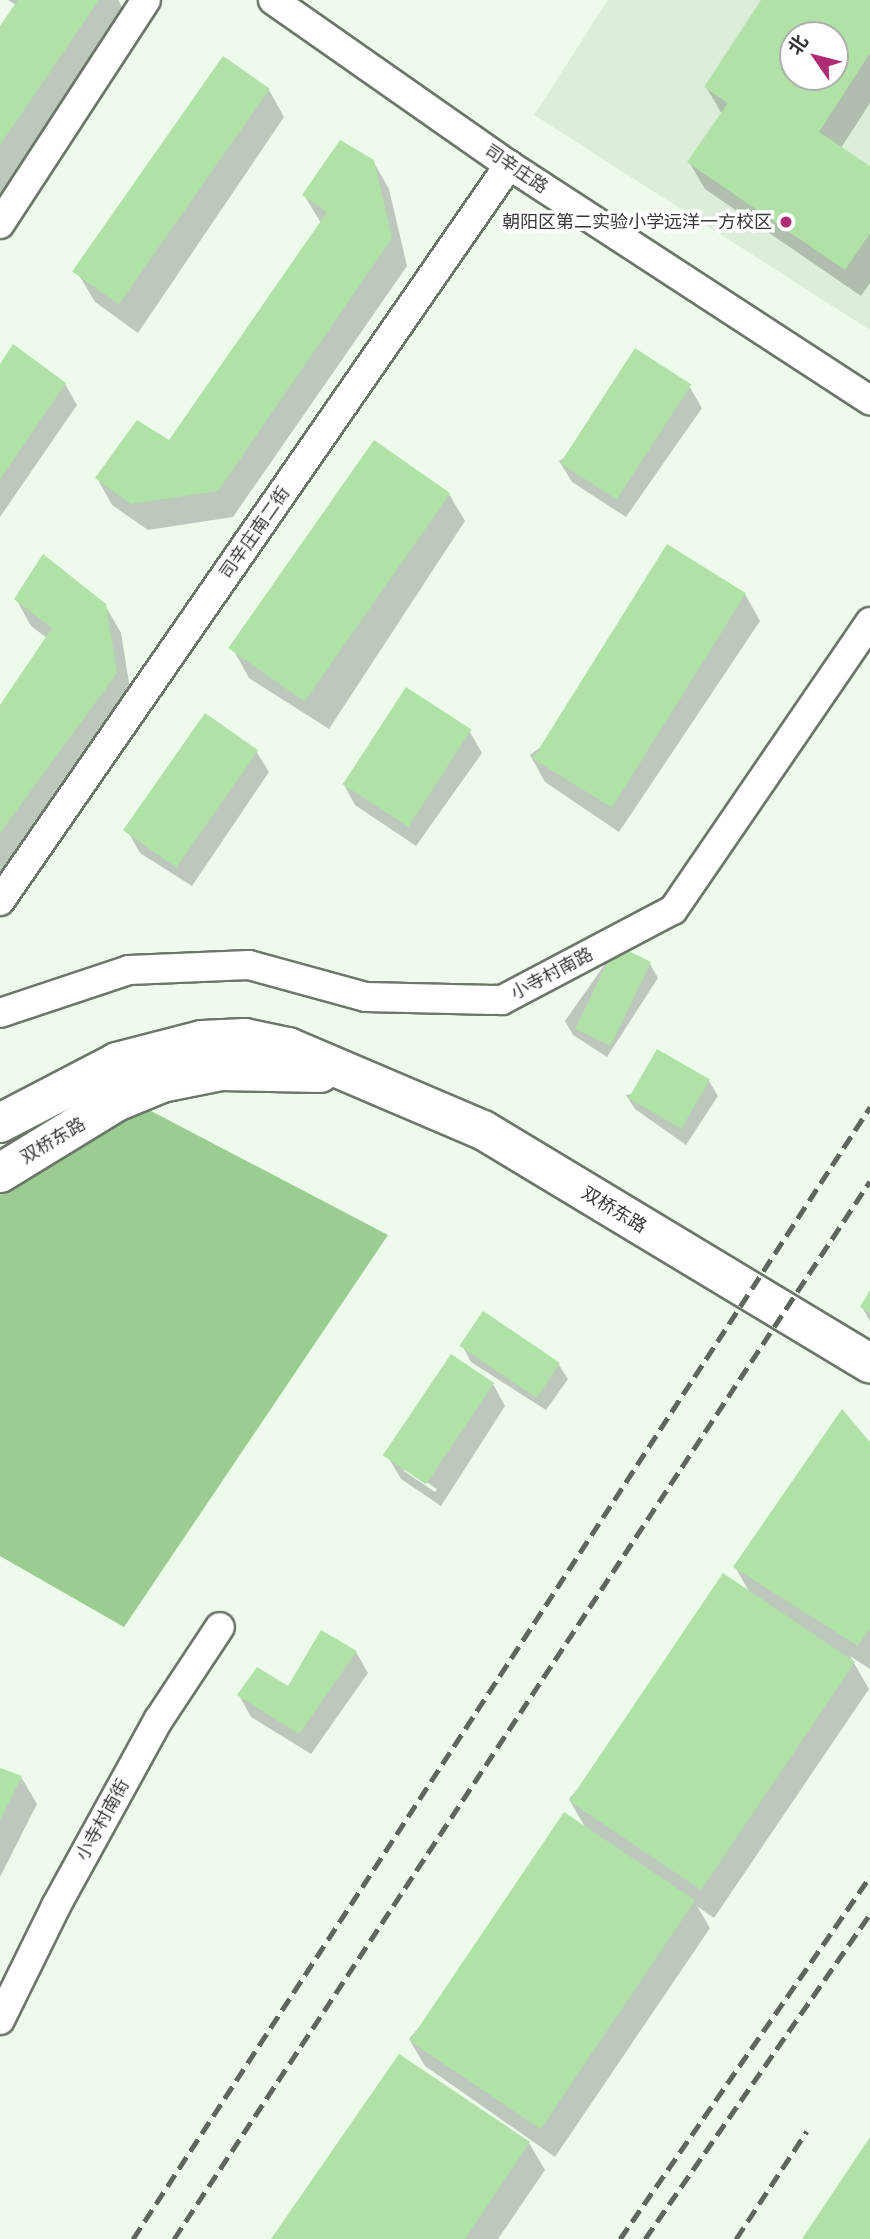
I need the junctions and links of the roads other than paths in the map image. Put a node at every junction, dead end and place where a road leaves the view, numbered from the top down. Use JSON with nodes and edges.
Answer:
{"nodes":[{"id":1,"x":145,"y":0,"type":"edge"},
{"id":2,"x":273,"y":0,"type":"edge"},
{"id":3,"x":509,"y":165,"type":"junction"},
{"id":4,"x":0,"y":224,"type":"edge"},
{"id":5,"x":870,"y":400,"type":"edge"},
{"id":6,"x":870,"y":622,"type":"edge"},
{"id":7,"x":0,"y":901,"type":"edge"},
{"id":8,"x":0,"y":1013,"type":"edge"},
{"id":9,"x":350,"y":1073,"type":"junction"},
{"id":10,"x":0,"y":1123,"type":"edge"},
{"id":11,"x":0,"y":1173,"type":"edge"},
{"id":12,"x":870,"y":1363,"type":"edge"},
{"id":13,"x":220,"y":1626,"type":"dead end"},
{"id":14,"x":0,"y":2020,"type":"edge"}],
"edges":[{"from":1,"to":4,"type":"street"},
{"from":2,"to":3,"type":"street","name":"司辛庄路"},
{"from":3,"to":5,"type":"street","name":"司辛庄路"},
{"from":3,"to":7,"type":"street","name":"司辛庄南二街"},
{"from":6,"to":8,"type":"street","name":"小寺村南路"},
{"from":9,"to":10,"type":"street","name":"双桥东路"},
{"from":9,"to":11,"type":"street","name":"双桥东路"},
{"from":9,"to":12,"type":"street","name":"双桥东路"},
{"from":13,"to":14,"type":"street","name":"小寺村南街"}]}
